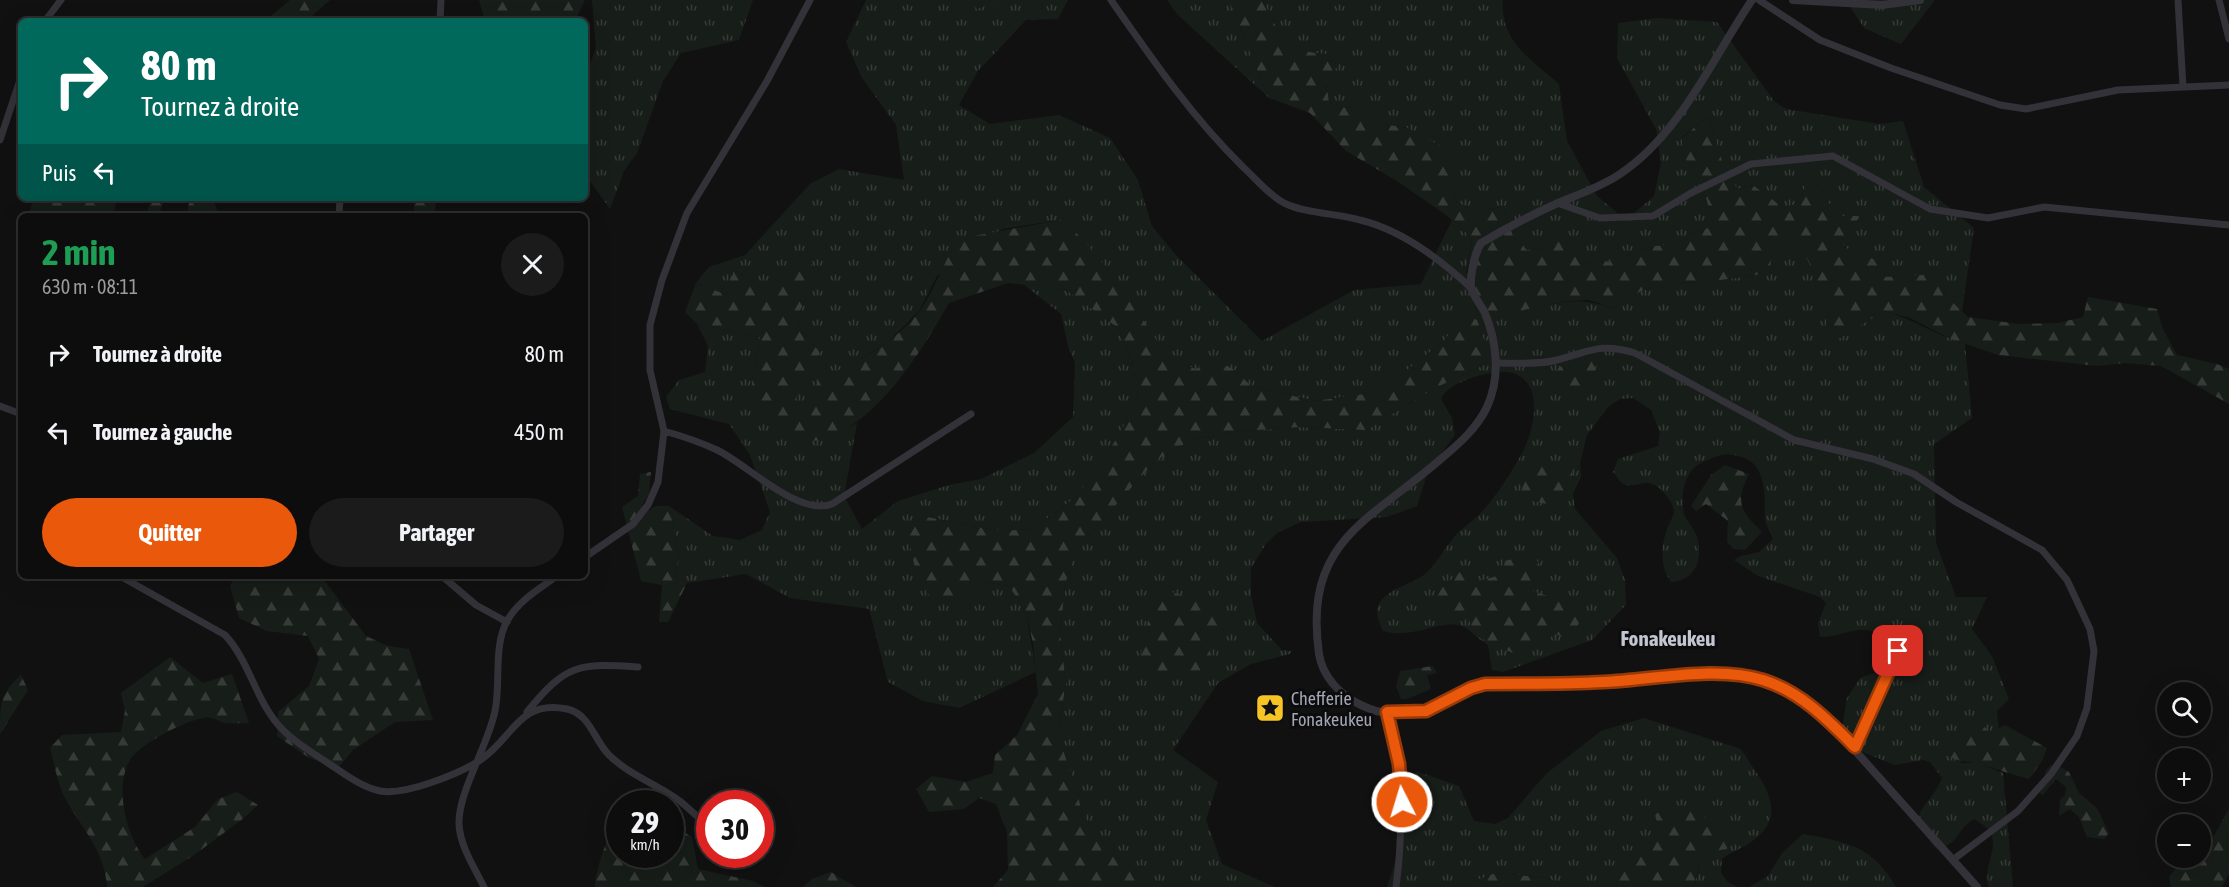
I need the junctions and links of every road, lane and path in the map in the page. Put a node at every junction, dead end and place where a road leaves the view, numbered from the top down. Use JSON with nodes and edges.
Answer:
{"nodes":[{"id":1,"x":61,"y":0,"type":"edge"},
{"id":2,"x":441,"y":0,"type":"edge"},
{"id":3,"x":810,"y":0,"type":"edge"},
{"id":4,"x":1110,"y":0,"type":"edge"},
{"id":5,"x":1752,"y":0,"type":"edge"},
{"id":6,"x":1759,"y":0,"type":"edge"},
{"id":7,"x":1792,"y":0,"type":"edge"},
{"id":8,"x":1920,"y":0,"type":"edge"},
{"id":9,"x":2178,"y":0,"type":"edge"},
{"id":10,"x":2219,"y":0,"type":"edge"},
{"id":11,"x":47,"y":18,"type":"edge"},
{"id":12,"x":440,"y":18,"type":"edge"},
{"id":13,"x":2229,"y":39,"type":"edge"},
{"id":14,"x":2229,"y":85,"type":"edge"},
{"id":15,"x":18,"y":86,"type":"edge"},
{"id":16,"x":2183,"y":87,"type":"junction"},
{"id":17,"x":0,"y":140,"type":"edge"},
{"id":18,"x":1557,"y":203,"type":"junction"},
{"id":19,"x":2229,"y":225,"type":"edge"},
{"id":20,"x":1471,"y":288,"type":"junction"},
{"id":21,"x":1496,"y":363,"type":"junction"},
{"id":22,"x":0,"y":406,"type":"edge"},
{"id":23,"x":18,"y":413,"type":"edge"},
{"id":24,"x":971,"y":414,"type":"dead end"},
{"id":25,"x":664,"y":431,"type":"junction"},
{"id":26,"x":588,"y":555,"type":"edge"},
{"id":27,"x":125,"y":579,"type":"edge"},
{"id":28,"x":446,"y":579,"type":"edge"},
{"id":29,"x":553,"y":579,"type":"edge"},
{"id":30,"x":507,"y":622,"type":"junction"},
{"id":31,"x":1906,"y":631,"type":"dead end"},
{"id":32,"x":638,"y":667,"type":"dead end"},
{"id":33,"x":1387,"y":712,"type":"junction"},
{"id":34,"x":525,"y":714,"type":"junction"},
{"id":35,"x":1855,"y":747,"type":"junction"},
{"id":36,"x":479,"y":760,"type":"junction"},
{"id":37,"x":696,"y":814,"type":"edge"},
{"id":38,"x":1954,"y":859,"type":"junction"},
{"id":39,"x":484,"y":887,"type":"edge"},
{"id":40,"x":1396,"y":887,"type":"edge"},
{"id":41,"x":1977,"y":887,"type":"edge"}],
"edges":[{"from":1,"to":11,"type":"street"},
{"from":2,"to":12,"type":"street"},
{"from":3,"to":25,"type":"street"},
{"from":4,"to":20,"type":"street"},
{"from":5,"to":18,"type":"street"},
{"from":6,"to":16,"type":"street"},
{"from":7,"to":8,"type":"street"},
{"from":9,"to":16,"type":"street"},
{"from":10,"to":13,"type":"street"},
{"from":14,"to":16,"type":"street"},
{"from":15,"to":17,"type":"street"},
{"from":18,"to":19,"type":"street"},
{"from":18,"to":20,"type":"street"},
{"from":20,"to":21,"type":"street"},
{"from":21,"to":33,"type":"street"},
{"from":21,"to":38,"type":"street"},
{"from":22,"to":23,"type":"street"},
{"from":24,"to":25,"type":"street"},
{"from":25,"to":26,"type":"street"},
{"from":27,"to":36,"type":"street"},
{"from":28,"to":30,"type":"street"},
{"from":29,"to":30,"type":"street"},
{"from":30,"to":36,"type":"street"},
{"from":31,"to":35,"type":"street"},
{"from":32,"to":34,"type":"street"},
{"from":33,"to":35,"type":"street"},
{"from":33,"to":40,"type":"street"},
{"from":34,"to":36,"type":"street"},
{"from":34,"to":37,"type":"street"},
{"from":35,"to":38,"type":"street"},
{"from":36,"to":39,"type":"street"},
{"from":38,"to":41,"type":"street"}]}
